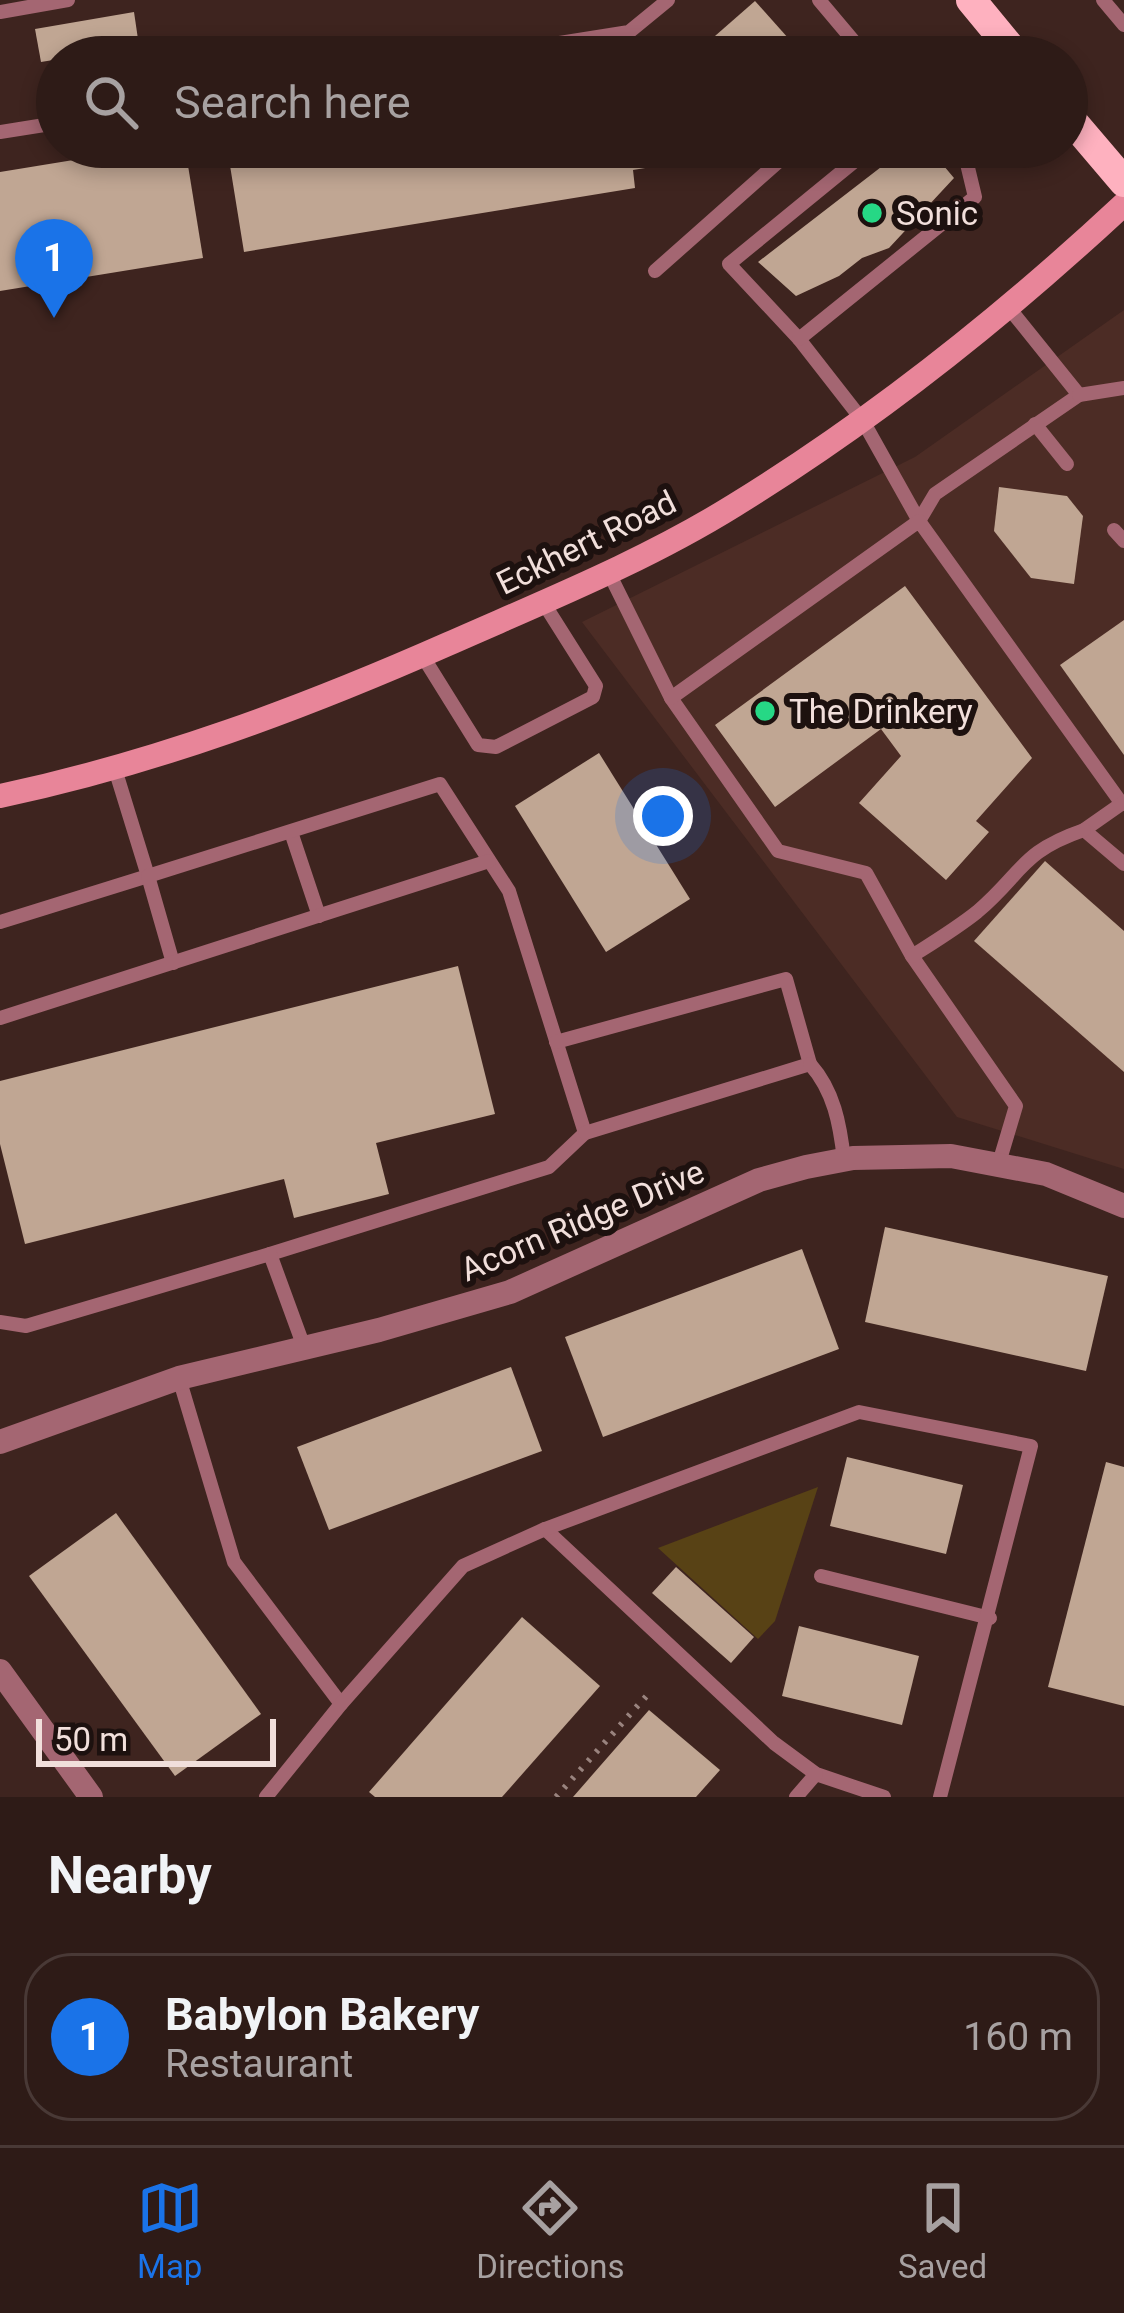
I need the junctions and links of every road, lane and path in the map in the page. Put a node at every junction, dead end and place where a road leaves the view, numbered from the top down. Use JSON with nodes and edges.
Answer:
{"nodes":[{"id":1,"x":68,"y":0,"type":"edge"},
{"id":2,"x":668,"y":0,"type":"edge"},
{"id":3,"x":819,"y":0,"type":"edge"},
{"id":4,"x":970,"y":0,"type":"edge"},
{"id":5,"x":1103,"y":0,"type":"edge"},
{"id":6,"x":0,"y":12,"type":"edge"},
{"id":7,"x":1124,"y":25,"type":"edge"},
{"id":8,"x":604,"y":36,"type":"edge"},
{"id":9,"x":849,"y":36,"type":"edge"},
{"id":10,"x":1000,"y":36,"type":"edge"},
{"id":11,"x":36,"y":126,"type":"edge"},
{"id":12,"x":0,"y":132,"type":"edge"},
{"id":13,"x":1088,"y":140,"type":"edge"},
{"id":14,"x":771,"y":168,"type":"edge"},
{"id":15,"x":846,"y":168,"type":"edge"},
{"id":16,"x":968,"y":168,"type":"edge"},
{"id":17,"x":1124,"y":182,"type":"edge"},
{"id":18,"x":1124,"y":203,"type":"edge"},
{"id":19,"x":655,"y":271,"type":"dead end"},
{"id":20,"x":1009,"y":308,"type":"junction"},
{"id":21,"x":799,"y":339,"type":"junction"},
{"id":22,"x":1124,"y":388,"type":"edge"},
{"id":23,"x":1079,"y":395,"type":"junction"},
{"id":24,"x":863,"y":421,"type":"junction"},
{"id":25,"x":1035,"y":424,"type":"junction"},
{"id":26,"x":1067,"y":464,"type":"dead end"},
{"id":27,"x":919,"y":521,"type":"junction"},
{"id":28,"x":608,"y":573,"type":"junction"},
{"id":29,"x":543,"y":602,"type":"junction"},
{"id":30,"x":422,"y":655,"type":"junction"},
{"id":31,"x":670,"y":698,"type":"junction"},
{"id":32,"x":115,"y":769,"type":"junction"},
{"id":33,"x":0,"y":796,"type":"edge"},
{"id":34,"x":1123,"y":803,"type":"edge"},
{"id":35,"x":1084,"y":830,"type":"junction"},
{"id":36,"x":291,"y":832,"type":"junction"},
{"id":37,"x":489,"y":861,"type":"junction"},
{"id":38,"x":1124,"y":864,"type":"edge"},
{"id":39,"x":148,"y":877,"type":"junction"},
{"id":40,"x":319,"y":916,"type":"junction"},
{"id":41,"x":0,"y":922,"type":"edge"},
{"id":42,"x":912,"y":956,"type":"junction"},
{"id":43,"x":173,"y":963,"type":"junction"},
{"id":44,"x":0,"y":1018,"type":"edge"},
{"id":45,"x":556,"y":1042,"type":"junction"},
{"id":46,"x":810,"y":1064,"type":"junction"},
{"id":47,"x":585,"y":1133,"type":"junction"},
{"id":48,"x":844,"y":1160,"type":"junction"},
{"id":49,"x":999,"y":1163,"type":"junction"},
{"id":50,"x":1124,"y":1206,"type":"edge"},
{"id":51,"x":270,"y":1254,"type":"junction"},
{"id":52,"x":0,"y":1322,"type":"edge"},
{"id":53,"x":304,"y":1347,"type":"junction"},
{"id":54,"x":179,"y":1378,"type":"junction"},
{"id":55,"x":0,"y":1442,"type":"edge"},
{"id":56,"x":545,"y":1529,"type":"junction"},
{"id":57,"x":821,"y":1576,"type":"dead end"},
{"id":58,"x":989,"y":1618,"type":"junction"},
{"id":59,"x":0,"y":1671,"type":"edge"},
{"id":60,"x":650,"y":1692,"type":"dead end"},
{"id":61,"x":341,"y":1704,"type":"junction"},
{"id":62,"x":816,"y":1774,"type":"junction"},
{"id":63,"x":92,"y":1797,"type":"edge"},
{"id":64,"x":266,"y":1797,"type":"edge"},
{"id":65,"x":556,"y":1797,"type":"edge"},
{"id":66,"x":796,"y":1797,"type":"edge"},
{"id":67,"x":884,"y":1797,"type":"edge"},
{"id":68,"x":940,"y":1797,"type":"edge"}],
"edges":[{"from":1,"to":6,"type":"lane"},
{"from":2,"to":8,"type":"lane"},
{"from":3,"to":9,"type":"lane"},
{"from":4,"to":10,"type":"main road"},
{"from":5,"to":7,"type":"lane"},
{"from":11,"to":12,"type":"lane"},
{"from":13,"to":17,"type":"main road"},
{"from":14,"to":19,"type":"lane"},
{"from":15,"to":21,"type":"lane"},
{"from":16,"to":21,"type":"lane"},
{"from":18,"to":20,"type":"main road","name":"Eckhert Road"},
{"from":20,"to":23,"type":"lane"},
{"from":20,"to":24,"type":"main road","name":"Eckhert Road"},
{"from":21,"to":24,"type":"lane"},
{"from":22,"to":23,"type":"lane"},
{"from":23,"to":25,"type":"lane"},
{"from":24,"to":27,"type":"lane"},
{"from":24,"to":28,"type":"main road","name":"Eckhert Road"},
{"from":25,"to":26,"type":"lane"},
{"from":25,"to":27,"type":"lane"},
{"from":27,"to":31,"type":"lane"},
{"from":27,"to":34,"type":"lane"},
{"from":28,"to":29,"type":"main road","name":"Eckhert Road"},
{"from":28,"to":31,"type":"lane"},
{"from":29,"to":30,"type":"main road","name":"Eckhert Road"},
{"from":29,"to":30,"type":"lane"},
{"from":30,"to":32,"type":"main road","name":"Eckhert Road"},
{"from":31,"to":42,"type":"lane"},
{"from":32,"to":33,"type":"main road","name":"Eckhert Road"},
{"from":32,"to":39,"type":"lane"},
{"from":34,"to":35,"type":"lane"},
{"from":35,"to":38,"type":"lane"},
{"from":35,"to":42,"type":"lane"},
{"from":36,"to":37,"type":"lane"},
{"from":36,"to":39,"type":"lane"},
{"from":36,"to":40,"type":"lane"},
{"from":37,"to":40,"type":"lane"},
{"from":37,"to":45,"type":"lane"},
{"from":39,"to":41,"type":"lane"},
{"from":39,"to":43,"type":"lane"},
{"from":40,"to":43,"type":"lane"},
{"from":42,"to":49,"type":"lane"},
{"from":43,"to":44,"type":"lane"},
{"from":45,"to":46,"type":"lane"},
{"from":45,"to":47,"type":"lane"},
{"from":46,"to":47,"type":"lane"},
{"from":46,"to":48,"type":"lane"},
{"from":47,"to":51,"type":"lane"},
{"from":48,"to":49,"type":"street","name":"Acorn Ridge Drive"},
{"from":48,"to":53,"type":"street","name":"Acorn Ridge Drive"},
{"from":49,"to":50,"type":"street","name":"Acorn Ridge Drive"},
{"from":51,"to":52,"type":"lane"},
{"from":51,"to":53,"type":"lane"},
{"from":53,"to":54,"type":"street","name":"Acorn Ridge Drive"},
{"from":54,"to":55,"type":"street","name":"Acorn Ridge Drive"},
{"from":54,"to":61,"type":"lane"},
{"from":56,"to":58,"type":"lane"},
{"from":56,"to":61,"type":"lane"},
{"from":56,"to":62,"type":"lane"},
{"from":57,"to":58,"type":"lane"},
{"from":58,"to":68,"type":"lane"},
{"from":59,"to":63,"type":"street"},
{"from":60,"to":65,"type":"path"},
{"from":61,"to":64,"type":"lane"},
{"from":62,"to":66,"type":"lane"},
{"from":62,"to":67,"type":"lane"}]}
